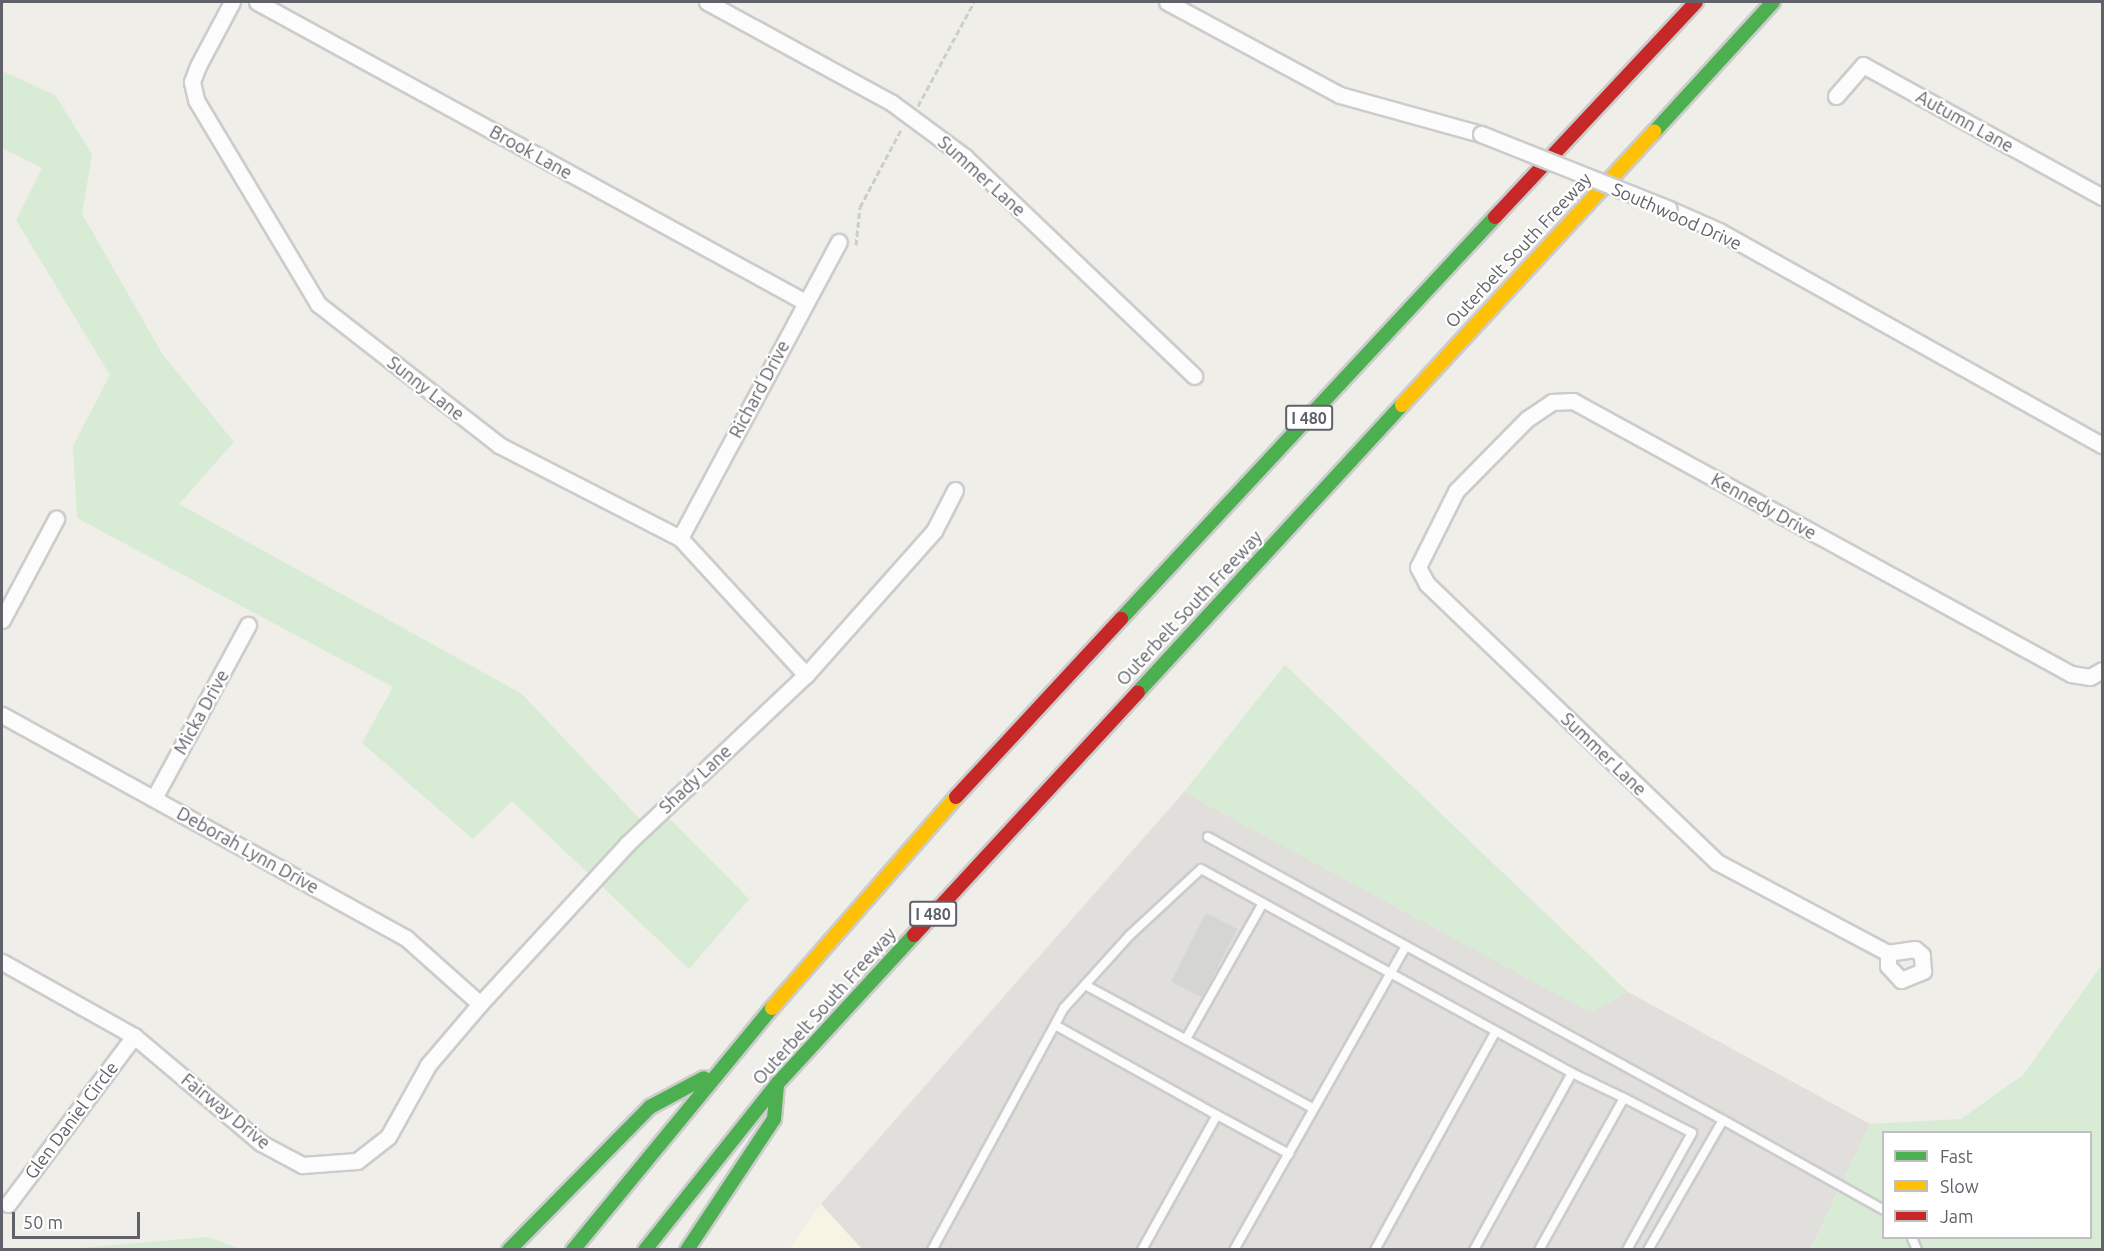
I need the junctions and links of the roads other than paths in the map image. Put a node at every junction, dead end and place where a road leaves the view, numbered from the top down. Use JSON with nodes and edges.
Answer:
{"nodes":[{"id":1,"x":232,"y":2,"type":"edge"},
{"id":2,"x":257,"y":2,"type":"edge"},
{"id":3,"x":707,"y":2,"type":"edge"},
{"id":4,"x":1167,"y":2,"type":"edge"},
{"id":5,"x":1696,"y":2,"type":"edge"},
{"id":6,"x":1773,"y":2,"type":"edge"},
{"id":7,"x":1836,"y":96,"type":"dead end"},
{"id":8,"x":2103,"y":197,"type":"edge"},
{"id":9,"x":839,"y":242,"type":"dead end"},
{"id":10,"x":805,"y":302,"type":"junction"},
{"id":11,"x":1194,"y":376,"type":"dead end"},
{"id":12,"x":2103,"y":445,"type":"edge"},
{"id":13,"x":955,"y":490,"type":"dead end"},
{"id":14,"x":1456,"y":490,"type":"joint"},
{"id":15,"x":56,"y":519,"type":"dead end"},
{"id":16,"x":680,"y":538,"type":"junction"},
{"id":17,"x":2,"y":620,"type":"edge"},
{"id":18,"x":248,"y":625,"type":"dead end"},
{"id":19,"x":2096,"y":674,"type":"edge"},
{"id":20,"x":806,"y":675,"type":"junction"},
{"id":21,"x":2,"y":715,"type":"edge"},
{"id":22,"x":154,"y":798,"type":"junction"},
{"id":23,"x":1208,"y":837,"type":"dead end"},
{"id":24,"x":1263,"y":903,"type":"junction"},
{"id":25,"x":1406,"y":946,"type":"junction"},
{"id":26,"x":1888,"y":953,"type":"dead end"},
{"id":27,"x":2,"y":962,"type":"edge"},
{"id":28,"x":1391,"y":973,"type":"junction"},
{"id":29,"x":1085,"y":985,"type":"junction"},
{"id":30,"x":480,"y":1004,"type":"junction"},
{"id":31,"x":1055,"y":1024,"type":"junction"},
{"id":32,"x":1496,"y":1031,"type":"junction"},
{"id":33,"x":134,"y":1036,"type":"junction"},
{"id":34,"x":1186,"y":1039,"type":"junction"},
{"id":35,"x":428,"y":1065,"type":"joint"},
{"id":36,"x":717,"y":1071,"type":"junction"},
{"id":37,"x":1572,"y":1072,"type":"junction"},
{"id":38,"x":777,"y":1084,"type":"junction"},
{"id":39,"x":1624,"y":1098,"type":"junction"},
{"id":40,"x":1314,"y":1109,"type":"junction"},
{"id":41,"x":1217,"y":1115,"type":"junction"},
{"id":42,"x":1723,"y":1120,"type":"junction"},
{"id":43,"x":1289,"y":1154,"type":"junction"},
{"id":44,"x":8,"y":1204,"type":"dead end"},
{"id":45,"x":1882,"y":1209,"type":"edge"},
{"id":46,"x":509,"y":1250,"type":"edge"},
{"id":47,"x":573,"y":1250,"type":"edge"},
{"id":48,"x":645,"y":1250,"type":"edge"},
{"id":49,"x":687,"y":1250,"type":"edge"},
{"id":50,"x":932,"y":1250,"type":"edge"},
{"id":51,"x":1142,"y":1250,"type":"edge"},
{"id":52,"x":1234,"y":1250,"type":"edge"},
{"id":53,"x":1375,"y":1250,"type":"edge"},
{"id":54,"x":1474,"y":1250,"type":"edge"},
{"id":55,"x":1539,"y":1250,"type":"edge"},
{"id":56,"x":1627,"y":1250,"type":"edge"},
{"id":57,"x":1648,"y":1250,"type":"edge"}],
"edges":[{"from":1,"to":16,"type":"street","name":"Sunny Lane"},
{"from":2,"to":10,"type":"street","name":"Brook Lane"},
{"from":3,"to":11,"type":"street","name":"Summer Lane"},
{"from":4,"to":12,"type":"street","name":"Southwood Drive","bridge":true},
{"from":5,"to":36,"type":"highway","name":"Outerbelt South Freeway","number":"I 480"},
{"from":6,"to":38,"type":"highway","name":"Outerbelt South Freeway","number":"I 480"},
{"from":7,"to":8,"type":"street","name":"Autumn Lane"},
{"from":9,"to":10,"type":"street","name":"Richard Drive"},
{"from":10,"to":16,"type":"street","name":"Richard Drive"},
{"from":13,"to":20,"type":"street","name":"Shady Lane"},
{"from":14,"to":19,"type":"street","name":"Kennedy Drive"},
{"from":14,"to":26,"type":"street","name":"Summer Lane"},
{"from":15,"to":17,"type":"street"},
{"from":16,"to":20,"type":"street","name":"Sunny Lane"},
{"from":18,"to":22,"type":"street","name":"Micka Drive"},
{"from":20,"to":30,"type":"street","name":"Shady Lane"},
{"from":21,"to":22,"type":"street","name":"Deborah Lynn Drive"},
{"from":22,"to":30,"type":"street","name":"Deborah Lynn Drive"},
{"from":23,"to":25,"type":"lane"},
{"from":24,"to":28,"type":"lane"},
{"from":24,"to":29,"type":"lane"},
{"from":24,"to":34,"type":"lane"},
{"from":25,"to":28,"type":"lane"},
{"from":25,"to":42,"type":"lane"},
{"from":27,"to":33,"type":"street","name":"Fairway Drive"},
{"from":28,"to":32,"type":"lane"},
{"from":28,"to":40,"type":"lane"},
{"from":29,"to":31,"type":"lane"},
{"from":29,"to":34,"type":"lane"},
{"from":30,"to":35,"type":"street","name":"Shady Lane"},
{"from":31,"to":41,"type":"lane"},
{"from":31,"to":50,"type":"lane"},
{"from":32,"to":37,"type":"lane"},
{"from":32,"to":53,"type":"lane"},
{"from":33,"to":35,"type":"street","name":"Fairway Drive"},
{"from":33,"to":44,"type":"street","name":"Glen Daniel Circle"},
{"from":34,"to":40,"type":"lane"},
{"from":36,"to":46,"type":"highway"},
{"from":36,"to":47,"type":"highway","name":"Outerbelt South Freeway","number":"I 480"},
{"from":37,"to":39,"type":"lane"},
{"from":37,"to":54,"type":"lane"},
{"from":38,"to":48,"type":"highway","name":"Outerbelt South Freeway","number":"I 480"},
{"from":38,"to":49,"type":"highway"},
{"from":39,"to":55,"type":"lane"},
{"from":39,"to":56,"type":"lane"},
{"from":40,"to":43,"type":"lane"},
{"from":41,"to":43,"type":"lane"},
{"from":41,"to":51,"type":"lane"},
{"from":42,"to":45,"type":"lane"},
{"from":42,"to":57,"type":"lane"},
{"from":43,"to":52,"type":"lane"}]}
